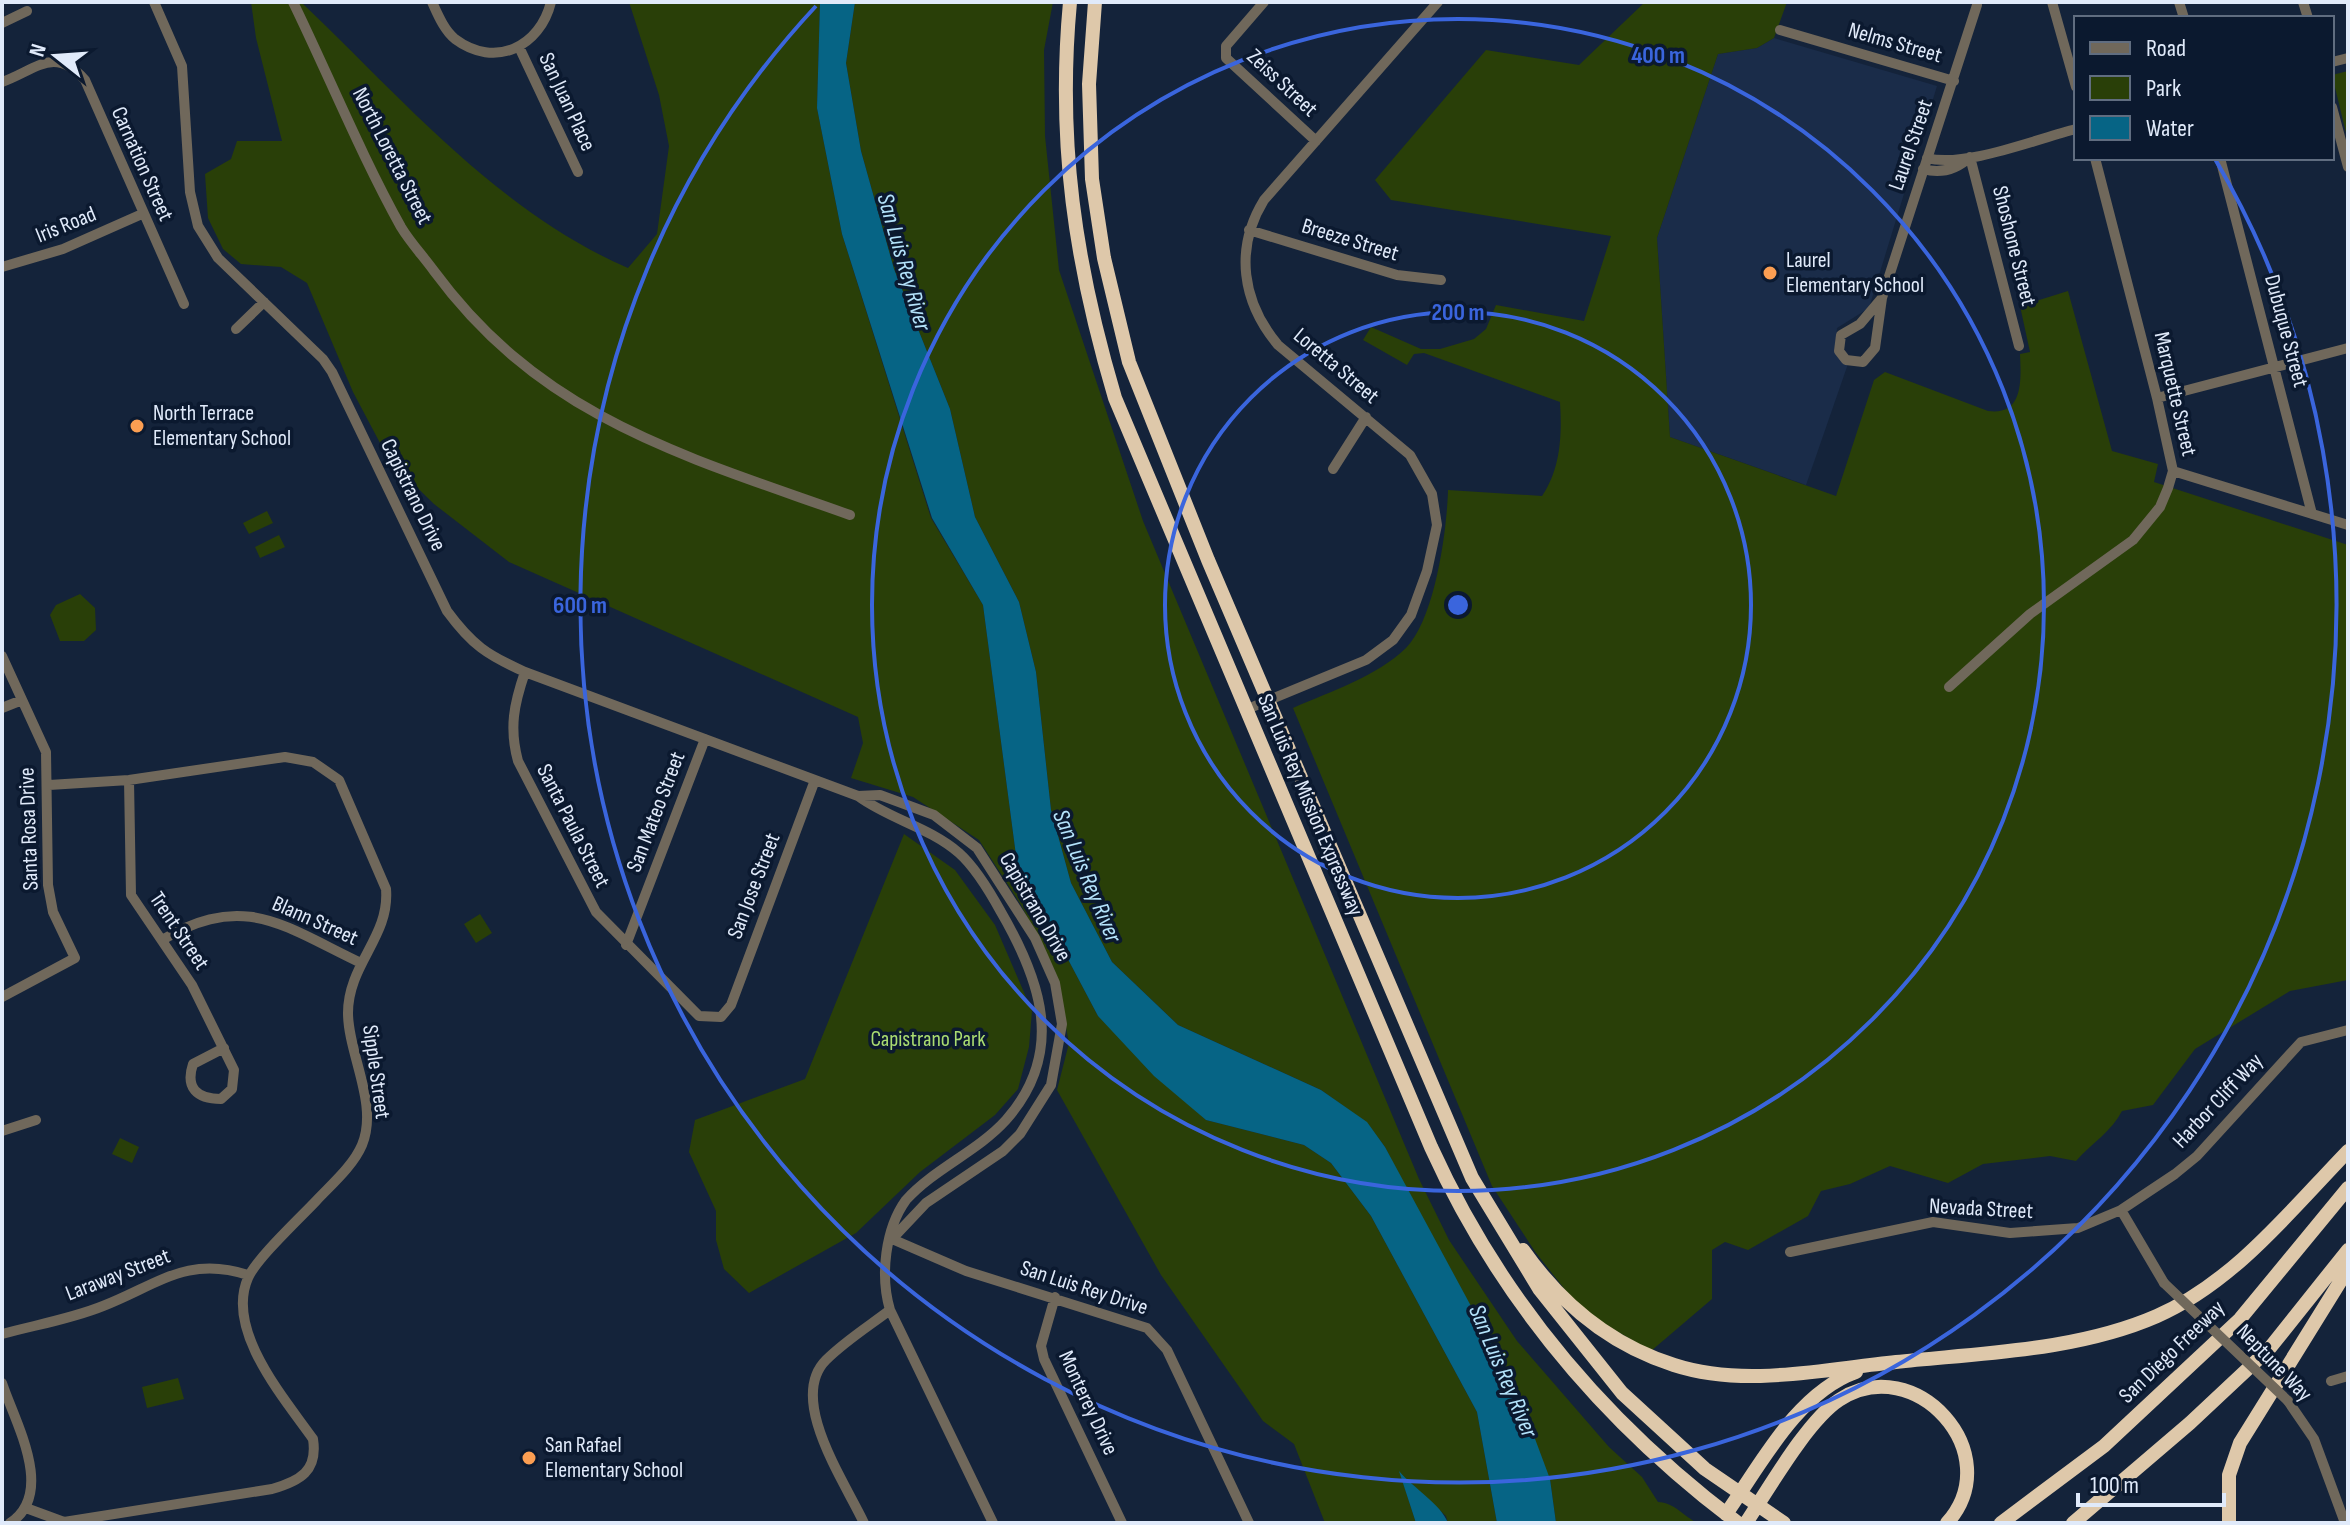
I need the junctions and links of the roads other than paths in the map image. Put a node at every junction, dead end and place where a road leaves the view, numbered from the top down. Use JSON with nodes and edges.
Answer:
{"nodes":[{"id":1,"x":154,"y":2,"type":"edge"},
{"id":2,"x":293,"y":2,"type":"edge"},
{"id":3,"x":432,"y":2,"type":"edge"},
{"id":4,"x":551,"y":2,"type":"edge"},
{"id":5,"x":1070,"y":2,"type":"edge"},
{"id":6,"x":1095,"y":2,"type":"edge"},
{"id":7,"x":1264,"y":2,"type":"edge"},
{"id":8,"x":1438,"y":2,"type":"edge"},
{"id":9,"x":2052,"y":2,"type":"edge"},
{"id":10,"x":1978,"y":3,"type":"edge"},
{"id":11,"x":27,"y":11,"type":"dead end"},
{"id":12,"x":2,"y":23,"type":"edge"},
{"id":13,"x":1780,"y":30,"type":"dead end"},
{"id":14,"x":520,"y":49,"type":"junction"},
{"id":15,"x":2074,"y":80,"type":"edge"},
{"id":16,"x":1954,"y":81,"type":"junction"},
{"id":17,"x":2,"y":82,"type":"edge"},
{"id":18,"x":2334,"y":114,"type":"edge"},
{"id":19,"x":2074,"y":130,"type":"edge"},
{"id":20,"x":1316,"y":141,"type":"junction"},
{"id":21,"x":1970,"y":157,"type":"junction"},
{"id":22,"x":2096,"y":160,"type":"edge"},
{"id":23,"x":2221,"y":160,"type":"edge"},
{"id":24,"x":1925,"y":164,"type":"junction"},
{"id":25,"x":2348,"y":167,"type":"edge"},
{"id":26,"x":578,"y":172,"type":"dead end"},
{"id":27,"x":142,"y":214,"type":"junction"},
{"id":28,"x":1249,"y":230,"type":"junction"},
{"id":29,"x":2,"y":267,"type":"edge"},
{"id":30,"x":1441,"y":280,"type":"dead end"},
{"id":31,"x":1882,"y":298,"type":"junction"},
{"id":32,"x":264,"y":302,"type":"junction"},
{"id":33,"x":184,"y":304,"type":"dead end"},
{"id":34,"x":236,"y":329,"type":"dead end"},
{"id":35,"x":2019,"y":346,"type":"dead end"},
{"id":36,"x":2348,"y":348,"type":"edge"},
{"id":37,"x":2274,"y":367,"type":"junction"},
{"id":38,"x":2157,"y":398,"type":"junction"},
{"id":39,"x":1366,"y":417,"type":"junction"},
{"id":40,"x":1333,"y":469,"type":"dead end"},
{"id":41,"x":2173,"y":471,"type":"junction"},
{"id":42,"x":2312,"y":514,"type":"junction"},
{"id":43,"x":850,"y":515,"type":"dead end"},
{"id":44,"x":2348,"y":525,"type":"edge"},
{"id":45,"x":2,"y":656,"type":"edge"},
{"id":46,"x":525,"y":672,"type":"junction"},
{"id":47,"x":1949,"y":687,"type":"dead end"},
{"id":48,"x":22,"y":700,"type":"junction"},
{"id":49,"x":1270,"y":701,"type":"junction"},
{"id":50,"x":2,"y":708,"type":"edge"},
{"id":51,"x":1245,"y":710,"type":"junction"},
{"id":52,"x":705,"y":739,"type":"junction"},
{"id":53,"x":129,"y":780,"type":"junction"},
{"id":54,"x":815,"y":780,"type":"junction"},
{"id":55,"x":49,"y":785,"type":"junction"},
{"id":56,"x":858,"y":796,"type":"junction"},
{"id":57,"x":162,"y":940,"type":"junction"},
{"id":58,"x":626,"y":945,"type":"junction"},
{"id":59,"x":361,"y":963,"type":"junction"},
{"id":60,"x":2,"y":997,"type":"edge"},
{"id":61,"x":731,"y":1005,"type":"joint"},
{"id":62,"x":2348,"y":1030,"type":"edge"},
{"id":63,"x":224,"y":1048,"type":"junction"},
{"id":64,"x":36,"y":1120,"type":"dead end"},
{"id":65,"x":2,"y":1131,"type":"edge"},
{"id":66,"x":2348,"y":1151,"type":"edge"},
{"id":67,"x":1472,"y":1178,"type":"junction"},
{"id":68,"x":2348,"y":1188,"type":"edge"},
{"id":69,"x":2121,"y":1210,"type":"junction"},
{"id":70,"x":892,"y":1239,"type":"junction"},
{"id":71,"x":2348,"y":1250,"type":"edge"},
{"id":72,"x":1790,"y":1252,"type":"dead end"},
{"id":73,"x":2348,"y":1269,"type":"edge"},
{"id":74,"x":248,"y":1275,"type":"junction"},
{"id":75,"x":1055,"y":1297,"type":"junction"},
{"id":76,"x":890,"y":1310,"type":"junction"},
{"id":77,"x":2,"y":1334,"type":"edge"},
{"id":78,"x":1928,"y":1359,"type":"junction"},
{"id":79,"x":2348,"y":1376,"type":"edge"},
{"id":80,"x":2331,"y":1381,"type":"dead end"},
{"id":81,"x":2,"y":1383,"type":"edge"},
{"id":82,"x":1740,"y":1495,"type":"junction"},
{"id":83,"x":1757,"y":1507,"type":"junction"},
{"id":84,"x":26,"y":1508,"type":"junction"},
{"id":85,"x":2344,"y":1509,"type":"edge"},
{"id":86,"x":1732,"y":1519,"type":"edge"},
{"id":87,"x":10,"y":1523,"type":"edge"},
{"id":88,"x":864,"y":1523,"type":"edge"},
{"id":89,"x":993,"y":1523,"type":"edge"},
{"id":90,"x":1122,"y":1523,"type":"edge"},
{"id":91,"x":1249,"y":1523,"type":"edge"},
{"id":92,"x":1746,"y":1523,"type":"edge"},
{"id":93,"x":1784,"y":1523,"type":"edge"},
{"id":94,"x":1947,"y":1523,"type":"edge"},
{"id":95,"x":2001,"y":1523,"type":"edge"},
{"id":96,"x":2073,"y":1523,"type":"edge"},
{"id":97,"x":2229,"y":1523,"type":"edge"},
{"id":98,"x":2345,"y":1523,"type":"edge"}],
"edges":[{"from":1,"to":32,"type":"street","name":"Capistrano Drive"},
{"from":2,"to":43,"type":"street","name":"North Loretta Street"},
{"from":3,"to":14,"type":"street"},
{"from":4,"to":14,"type":"street"},
{"from":5,"to":51,"type":"highway","name":"San Luis Rey Mission Expressway"},
{"from":6,"to":49,"type":"highway","name":"San Luis Rey Mission Expressway"},
{"from":7,"to":20,"type":"street","name":"Zeiss Street"},
{"from":8,"to":20,"type":"street","name":"Loretta Street"},
{"from":9,"to":15,"type":"street"},
{"from":10,"to":16,"type":"street","name":"Laurel Street"},
{"from":11,"to":12,"type":"street"},
{"from":13,"to":16,"type":"street","name":"Nelms Street"},
{"from":14,"to":26,"type":"street","name":"San Juan Place"},
{"from":16,"to":24,"type":"street","name":"Laurel Street"},
{"from":17,"to":27,"type":"street","name":"Carnation Street"},
{"from":18,"to":25,"type":"street"},
{"from":19,"to":21,"type":"street"},
{"from":20,"to":28,"type":"street","name":"Loretta Street"},
{"from":21,"to":24,"type":"street"},
{"from":21,"to":35,"type":"street","name":"Shoshone Street"},
{"from":22,"to":38,"type":"street","name":"Marquette Street"},
{"from":23,"to":37,"type":"street","name":"Dubuque Street"},
{"from":24,"to":31,"type":"street","name":"Laurel Street"},
{"from":27,"to":29,"type":"street","name":"Iris Road"},
{"from":27,"to":33,"type":"street","name":"Carnation Street"},
{"from":28,"to":30,"type":"street","name":"Breeze Street"},
{"from":28,"to":39,"type":"street","name":"Loretta Street"},
{"from":31,"to":31,"type":"street","name":"Laurel Street"},
{"from":32,"to":34,"type":"street"},
{"from":32,"to":46,"type":"street","name":"Capistrano Drive"},
{"from":36,"to":37,"type":"street"},
{"from":37,"to":38,"type":"street"},
{"from":37,"to":42,"type":"street","name":"Dubuque Street"},
{"from":38,"to":41,"type":"street","name":"Marquette Street"},
{"from":39,"to":40,"type":"street"},
{"from":39,"to":49,"type":"street","name":"Loretta Street"},
{"from":41,"to":42,"type":"street"},
{"from":41,"to":47,"type":"street","name":"Marquette Street"},
{"from":42,"to":44,"type":"street"},
{"from":45,"to":48,"type":"street","name":"Santa Rosa Drive"},
{"from":46,"to":52,"type":"street","name":"Capistrano Drive"},
{"from":46,"to":58,"type":"street","name":"Santa Paula Street"},
{"from":48,"to":50,"type":"street"},
{"from":48,"to":55,"type":"street","name":"Santa Rosa Drive"},
{"from":49,"to":51,"type":"street","name":"Loretta Street"},
{"from":49,"to":67,"type":"highway","name":"San Luis Rey Mission Expressway"},
{"from":51,"to":86,"type":"highway","name":"San Luis Rey Mission Expressway"},
{"from":52,"to":54,"type":"street","name":"Capistrano Drive"},
{"from":52,"to":58,"type":"street","name":"San Mateo Street"},
{"from":53,"to":55,"type":"street","name":"Sipple Street"},
{"from":53,"to":57,"type":"street","name":"Trent Street"},
{"from":53,"to":59,"type":"street","name":"Sipple Street"},
{"from":54,"to":56,"type":"street","name":"Capistrano Drive"},
{"from":54,"to":61,"type":"street","name":"San Jose Street"},
{"from":55,"to":60,"type":"street","name":"Santa Rosa Drive"},
{"from":56,"to":70,"type":"street","name":"Capistrano Drive"},
{"from":56,"to":70,"type":"street","name":"Capistrano Drive"},
{"from":57,"to":59,"type":"street","name":"Blann Street"},
{"from":57,"to":63,"type":"street","name":"Trent Street"},
{"from":58,"to":61,"type":"street","name":"Santa Paula Street"},
{"from":59,"to":74,"type":"street","name":"Sipple Street"},
{"from":62,"to":69,"type":"street","name":"Harbor Cliff Way"},
{"from":63,"to":63,"type":"street","name":"Trent Street"},
{"from":64,"to":65,"type":"street"},
{"from":66,"to":78,"type":"highway"},
{"from":67,"to":78,"type":"highway"},
{"from":67,"to":82,"type":"highway"},
{"from":68,"to":95,"type":"highway","name":"San Diego Freeway"},
{"from":69,"to":72,"type":"street","name":"Nevada Street"},
{"from":69,"to":85,"type":"street","name":"Neptune Way","bridge":true},
{"from":70,"to":75,"type":"street","name":"San Luis Rey Drive"},
{"from":70,"to":76,"type":"street","name":"Capistrano Drive"},
{"from":71,"to":96,"type":"highway"},
{"from":73,"to":97,"type":"highway"},
{"from":74,"to":77,"type":"street","name":"Laraway Street"},
{"from":74,"to":84,"type":"street"},
{"from":75,"to":90,"type":"street","name":"Monterey Drive"},
{"from":75,"to":91,"type":"street","name":"San Luis Rey Drive"},
{"from":76,"to":88,"type":"street"},
{"from":76,"to":89,"type":"street","name":"Capistrano Drive"},
{"from":78,"to":82,"type":"highway"},
{"from":79,"to":80,"type":"street"},
{"from":81,"to":84,"type":"street"},
{"from":82,"to":83,"type":"highway"},
{"from":82,"to":86,"type":"highway"},
{"from":83,"to":92,"type":"highway"},
{"from":83,"to":93,"type":"highway"},
{"from":83,"to":94,"type":"highway"},
{"from":84,"to":87,"type":"street"},
{"from":85,"to":98,"type":"street","name":"Neptune Way"}]}
